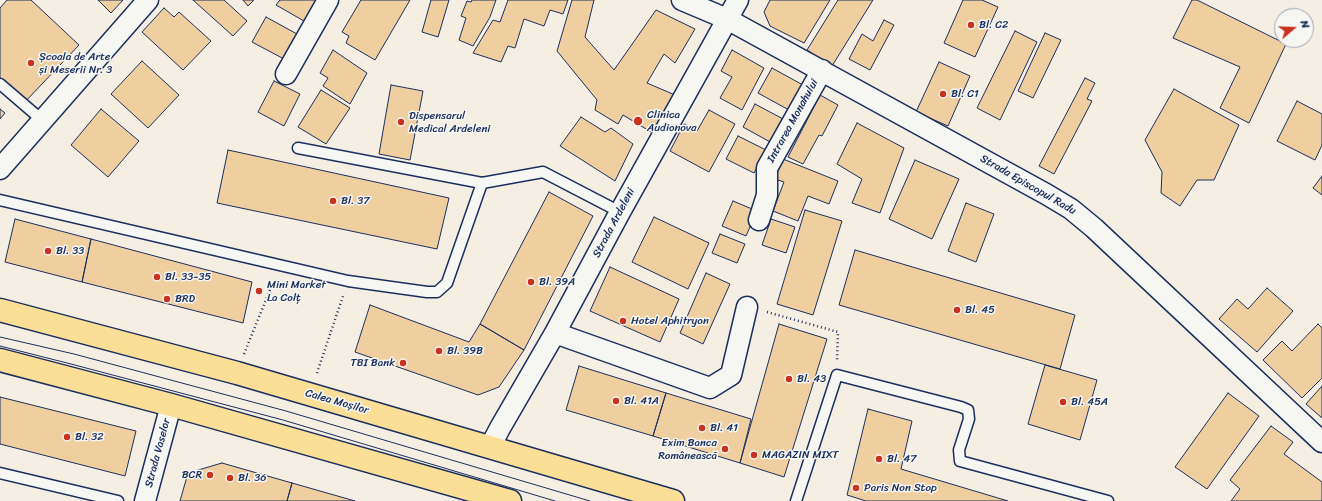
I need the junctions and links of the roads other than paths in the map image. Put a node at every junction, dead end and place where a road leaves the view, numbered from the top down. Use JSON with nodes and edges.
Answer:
{"nodes":[{"id":1,"x":148,"y":0,"type":"edge"},
{"id":2,"x":328,"y":0,"type":"edge"},
{"id":3,"x":682,"y":0,"type":"edge"},
{"id":4,"x":738,"y":0,"type":"edge"},
{"id":5,"x":727,"y":19,"type":"junction"},
{"id":6,"x":822,"y":70,"type":"junction"},
{"id":7,"x":286,"y":74,"type":"dead end"},
{"id":8,"x":0,"y":84,"type":"edge"},
{"id":9,"x":42,"y":120,"type":"junction"},
{"id":10,"x":298,"y":148,"type":"dead end"},
{"id":11,"x":0,"y":169,"type":"edge"},
{"id":12,"x":482,"y":183,"type":"junction"},
{"id":13,"x":0,"y":200,"type":"edge"},
{"id":14,"x":620,"y":212,"type":"junction"},
{"id":15,"x":759,"y":220,"type":"dead end"},
{"id":16,"x":747,"y":307,"type":"road end"},
{"id":17,"x":0,"y":310,"type":"edge"},
{"id":18,"x":555,"y":333,"type":"junction"},
{"id":19,"x":0,"y":360,"type":"edge"},
{"id":20,"x":171,"y":405,"type":"junction"},
{"id":21,"x":1322,"y":442,"type":"edge"},
{"id":22,"x":490,"y":447,"type":"junction"},
{"id":23,"x":0,"y":473,"type":"edge"},
{"id":24,"x":118,"y":501,"type":"edge"},
{"id":25,"x":145,"y":501,"type":"edge"},
{"id":26,"x":510,"y":501,"type":"edge"},
{"id":27,"x":673,"y":501,"type":"edge"},
{"id":28,"x":796,"y":501,"type":"edge"},
{"id":29,"x":1108,"y":501,"type":"edge"}],
"edges":[{"from":1,"to":9,"type":"street"},
{"from":2,"to":7,"type":"street"},
{"from":3,"to":5,"type":"street","name":"Strada Episcopul Radu"},
{"from":4,"to":5,"type":"street","name":"Strada Ardeleni"},
{"from":5,"to":6,"type":"street","name":"Strada Episcopul Radu"},
{"from":5,"to":14,"type":"street","name":"Strada Ardeleni"},
{"from":6,"to":15,"type":"street","name":"Intrarea Monahului"},
{"from":6,"to":21,"type":"street","name":"Strada Episcopul Radu"},
{"from":8,"to":9,"type":"lane"},
{"from":9,"to":11,"type":"street"},
{"from":10,"to":12,"type":"lane"},
{"from":12,"to":13,"type":"lane"},
{"from":12,"to":14,"type":"lane"},
{"from":14,"to":18,"type":"street","name":"Strada Ardeleni"},
{"from":16,"to":18,"type":"street"},
{"from":17,"to":22,"type":"main road","name":"Calea Moșilor"},
{"from":18,"to":22,"type":"street","name":"Strada Ardeleni"},
{"from":19,"to":20,"type":"main road"},
{"from":20,"to":25,"type":"street","name":"Strada Vaselor"},
{"from":20,"to":26,"type":"main road"},
{"from":22,"to":27,"type":"main road","name":"Calea Moșilor"},
{"from":23,"to":24,"type":"lane"},
{"from":28,"to":29,"type":"lane"}]}
